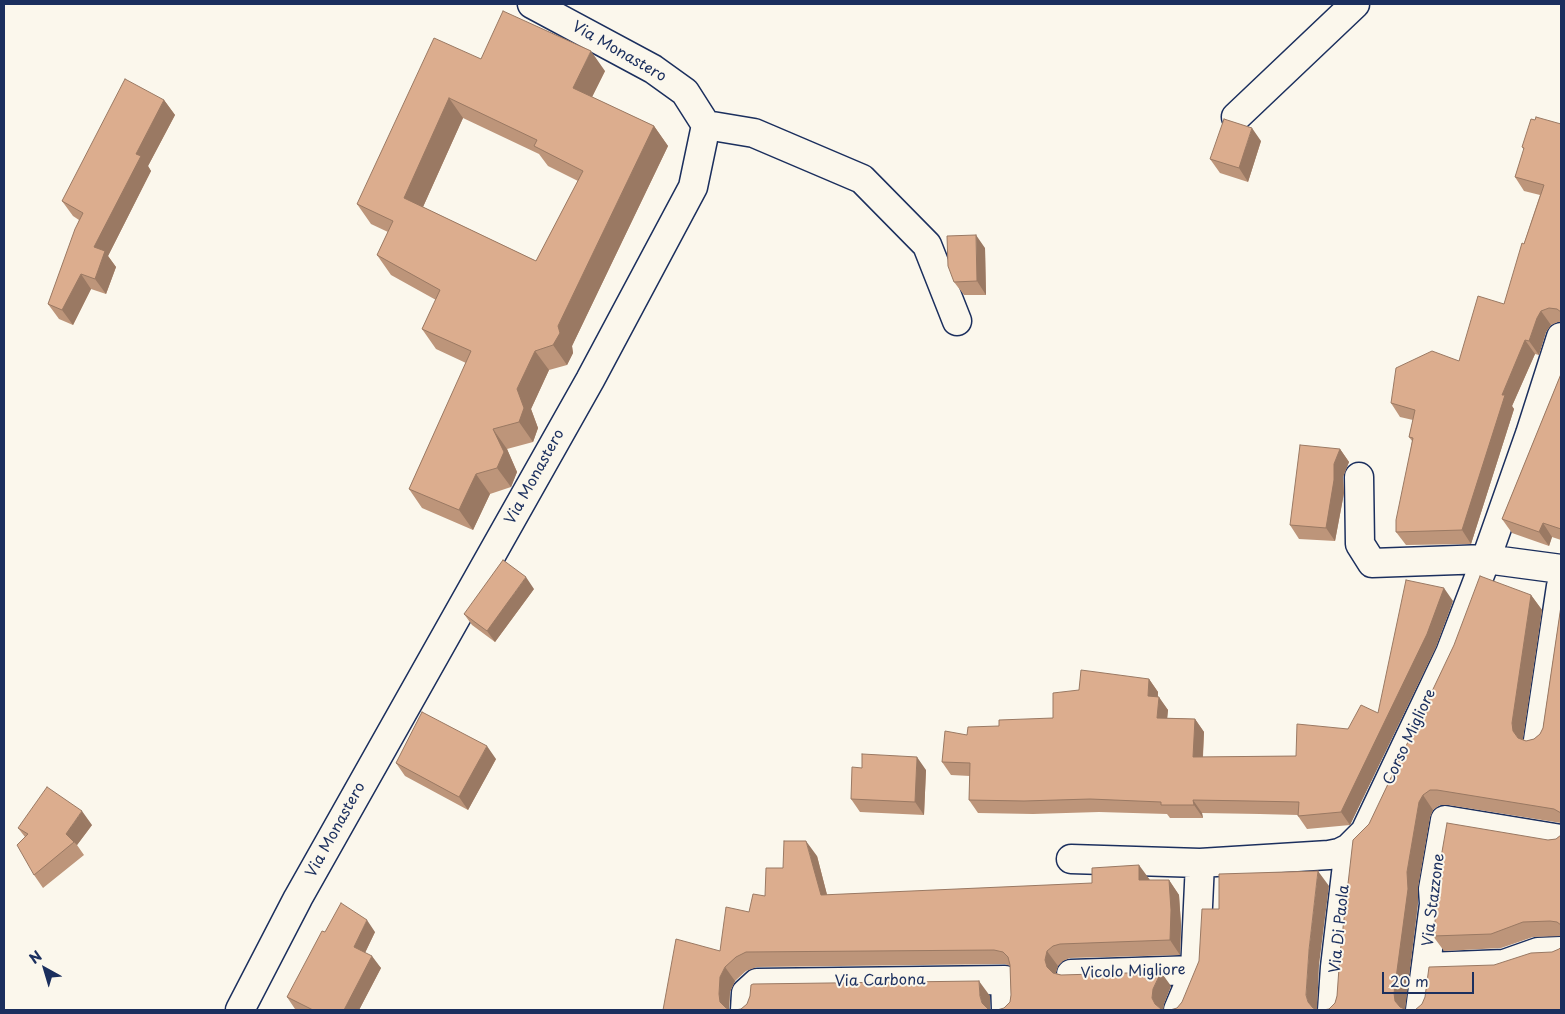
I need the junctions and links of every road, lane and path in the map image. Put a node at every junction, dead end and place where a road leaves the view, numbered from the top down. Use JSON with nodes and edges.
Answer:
{"nodes":[{"id":1,"x":532,"y":4,"type":"edge"},
{"id":2,"x":1355,"y":4,"type":"edge"},
{"id":3,"x":1236,"y":117,"type":"dead end"},
{"id":4,"x":706,"y":124,"type":"junction"},
{"id":5,"x":957,"y":321,"type":"dead end"},
{"id":6,"x":1561,"y":337,"type":"edge"},
{"id":7,"x":1359,"y":477,"type":"dead end"},
{"id":8,"x":1486,"y":559,"type":"junction"},
{"id":9,"x":1561,"y":569,"type":"edge"},
{"id":10,"x":1561,"y":586,"type":"edge"},
{"id":11,"x":1538,"y":740,"type":"edge"},
{"id":12,"x":1561,"y":839,"type":"edge"},
{"id":13,"x":1349,"y":848,"type":"junction"},
{"id":14,"x":1071,"y":860,"type":"dead end"},
{"id":15,"x":1200,"y":863,"type":"junction"},
{"id":16,"x":1561,"y":951,"type":"edge"},
{"id":17,"x":1426,"y":967,"type":"junction"},
{"id":18,"x":1195,"y":970,"type":"junction"},
{"id":19,"x":1071,"y":974,"type":"edge"},
{"id":20,"x":240,"y":1010,"type":"edge"},
{"id":21,"x":746,"y":1010,"type":"edge"},
{"id":22,"x":1006,"y":1010,"type":"edge"},
{"id":23,"x":1178,"y":1010,"type":"edge"},
{"id":24,"x":1332,"y":1010,"type":"edge"},
{"id":25,"x":1420,"y":1010,"type":"edge"}],
"edges":[{"from":1,"to":4,"type":"street","name":"Via Monastero"},
{"from":2,"to":3,"type":"street"},
{"from":4,"to":5,"type":"street"},
{"from":4,"to":20,"type":"street","name":"Via Monastero"},
{"from":6,"to":8,"type":"street","name":"Corso Migliore"},
{"from":7,"to":8,"type":"street"},
{"from":8,"to":9,"type":"street"},
{"from":8,"to":13,"type":"street","name":"Corso Migliore"},
{"from":10,"to":11,"type":"street"},
{"from":12,"to":17,"type":"street","name":"Via Stazzone"},
{"from":13,"to":15,"type":"street","name":"Corso Migliore"},
{"from":13,"to":24,"type":"street","name":"Via Di Paola"},
{"from":14,"to":15,"type":"street","name":"Corso Migliore"},
{"from":15,"to":18,"type":"street"},
{"from":16,"to":17,"type":"street"},
{"from":17,"to":25,"type":"street","name":"Via Stazzone"},
{"from":18,"to":19,"type":"street","name":"Vicolo Migliore"},
{"from":18,"to":23,"type":"street"},
{"from":21,"to":22,"type":"street","name":"Via Carbona"}]}
